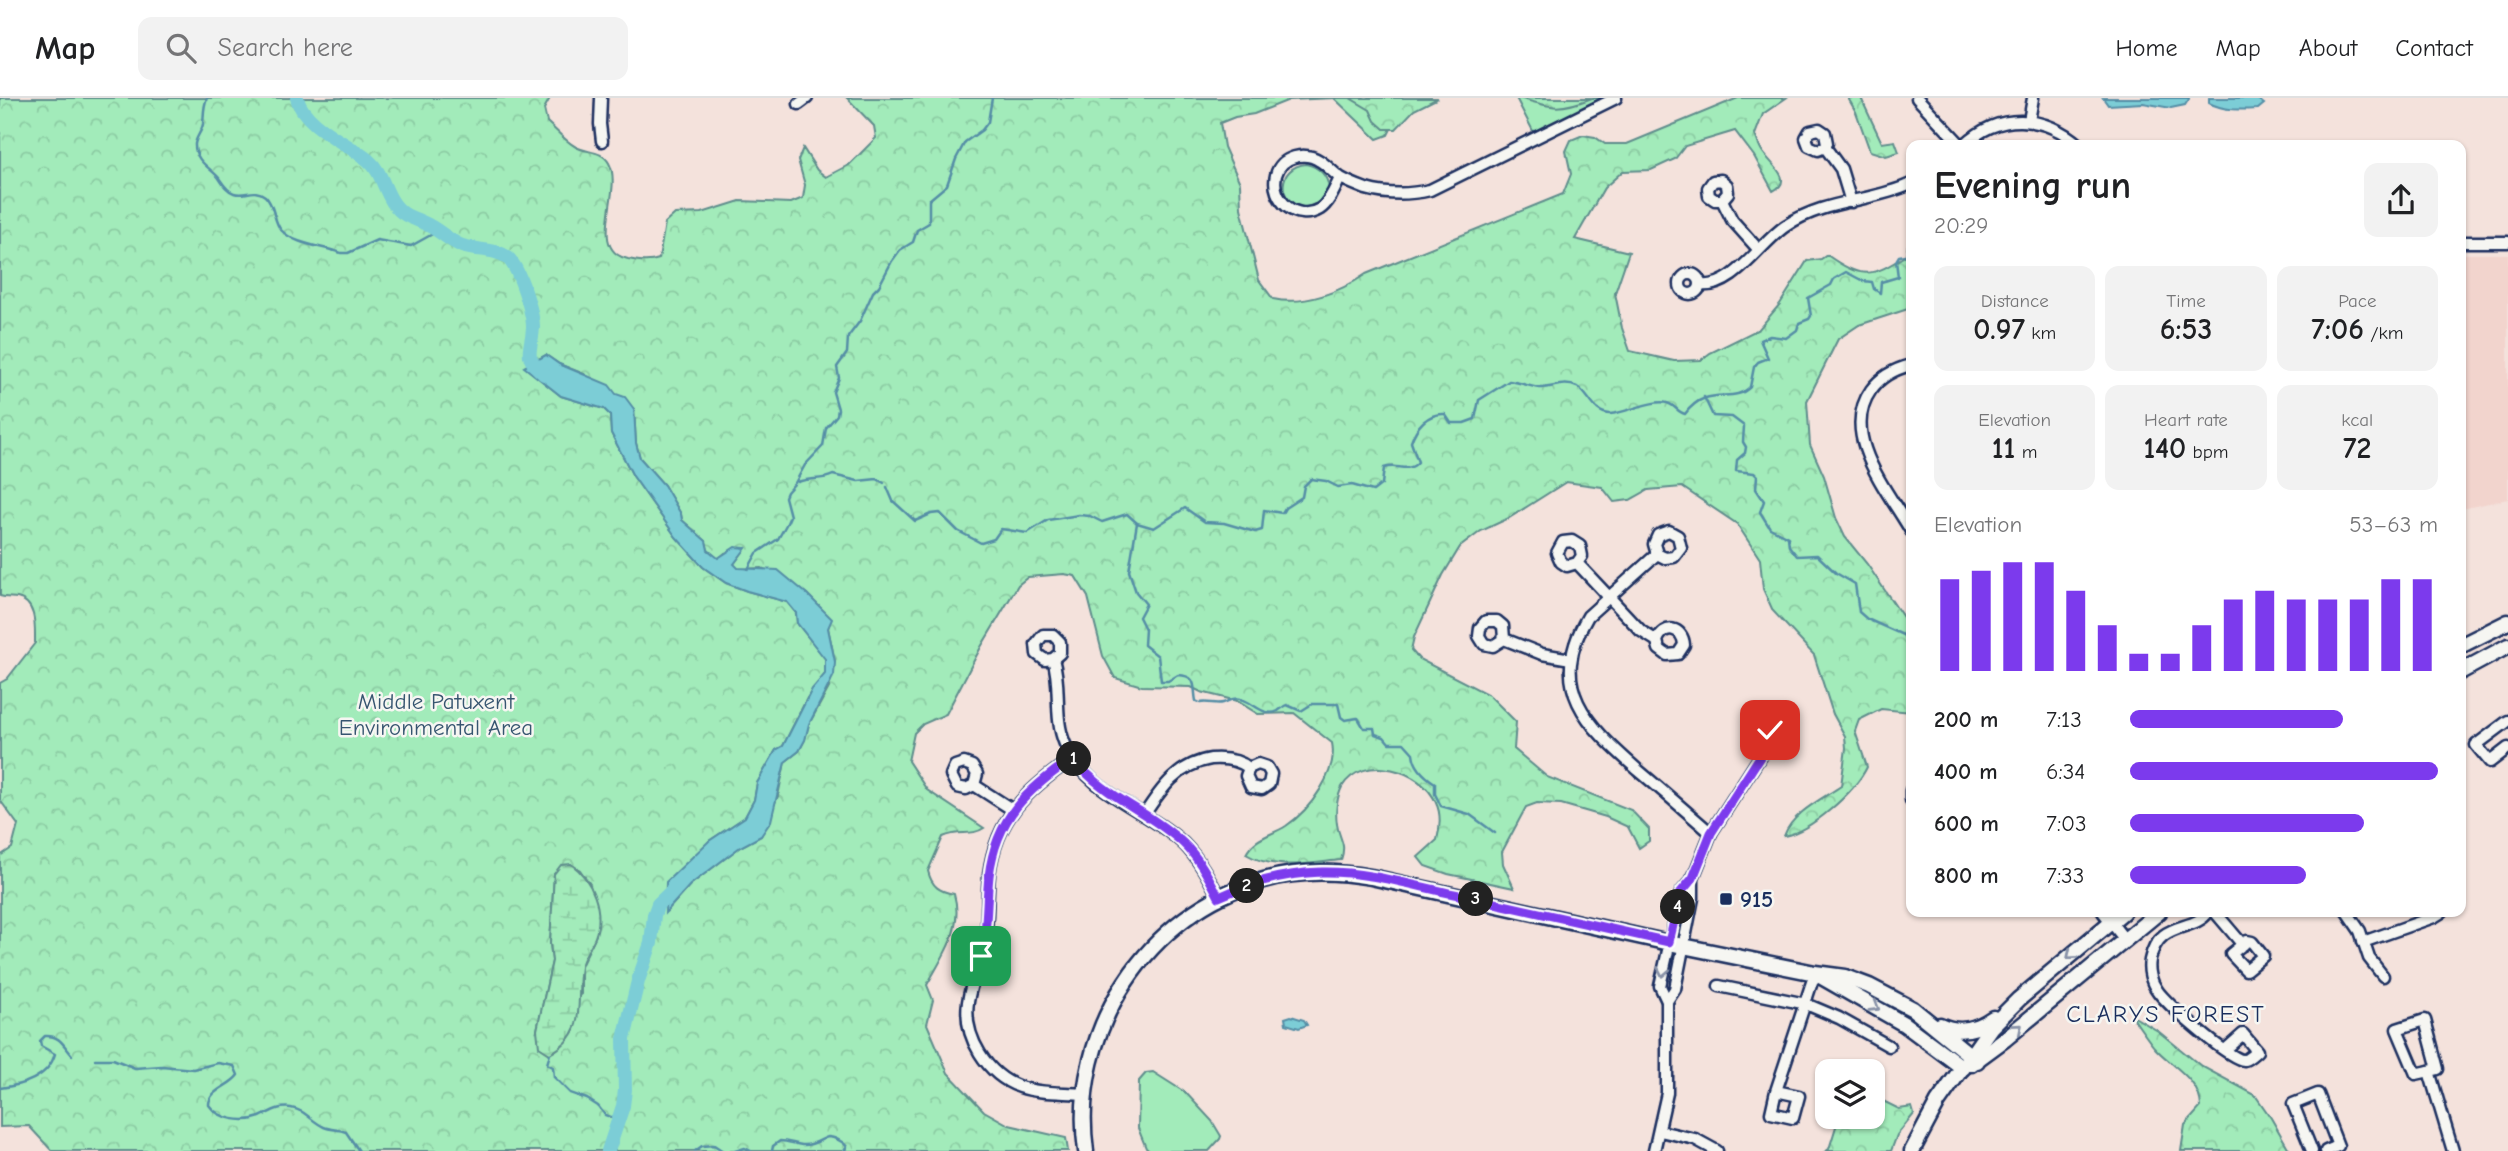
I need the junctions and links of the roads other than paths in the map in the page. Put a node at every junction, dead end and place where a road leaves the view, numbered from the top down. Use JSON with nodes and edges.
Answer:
{"nodes":[{"id":1,"x":601,"y":98,"type":"edge"},
{"id":2,"x":1616,"y":98,"type":"edge"},
{"id":3,"x":1917,"y":98,"type":"edge"},
{"id":4,"x":2033,"y":98,"type":"edge"},
{"id":5,"x":2029,"y":121,"type":"junction"},
{"id":6,"x":1957,"y":140,"type":"edge"},
{"id":7,"x":1969,"y":140,"type":"edge"},
{"id":8,"x":2071,"y":140,"type":"edge"},
{"id":9,"x":602,"y":141,"type":"dead end"},
{"id":10,"x":1825,"y":147,"type":"dead end"},
{"id":11,"x":1340,"y":178,"type":"junction"},
{"id":12,"x":1906,"y":186,"type":"edge"},
{"id":13,"x":1722,"y":200,"type":"dead end"},
{"id":14,"x":1851,"y":202,"type":"junction"},
{"id":15,"x":2466,"y":242,"type":"edge"},
{"id":16,"x":2508,"y":242,"type":"edge"},
{"id":17,"x":1758,"y":249,"type":"junction"},
{"id":18,"x":1700,"y":285,"type":"dead end"},
{"id":19,"x":1906,"y":367,"type":"edge"},
{"id":20,"x":1906,"y":522,"type":"edge"},
{"id":21,"x":1657,"y":554,"type":"dead end"},
{"id":22,"x":1577,"y":563,"type":"dead end"},
{"id":23,"x":1608,"y":597,"type":"junction"},
{"id":24,"x":2508,"y":622,"type":"edge"},
{"id":25,"x":1504,"y":639,"type":"dead end"},
{"id":26,"x":1657,"y":640,"type":"dead end"},
{"id":27,"x":2466,"y":643,"type":"edge"},
{"id":28,"x":2508,"y":646,"type":"edge"},
{"id":29,"x":1053,"y":659,"type":"dead end"},
{"id":30,"x":1571,"y":659,"type":"junction"},
{"id":31,"x":2466,"y":669,"type":"edge"},
{"id":32,"x":1769,"y":716,"type":"dead end"},
{"id":33,"x":2508,"y":720,"type":"edge"},
{"id":34,"x":2508,"y":748,"type":"edge"},
{"id":35,"x":1073,"y":758,"type":"junction"},
{"id":36,"x":1249,"y":768,"type":"dead end"},
{"id":37,"x":974,"y":785,"type":"dead end"},
{"id":38,"x":1013,"y":810,"type":"junction"},
{"id":39,"x":1144,"y":815,"type":"junction"},
{"id":40,"x":1711,"y":833,"type":"junction"},
{"id":41,"x":1693,"y":878,"type":"junction"},
{"id":42,"x":1219,"y":897,"type":"junction"},
{"id":43,"x":2107,"y":917,"type":"edge"},
{"id":44,"x":2152,"y":917,"type":"edge"},
{"id":45,"x":2203,"y":917,"type":"edge"},
{"id":46,"x":2219,"y":917,"type":"edge"},
{"id":47,"x":2350,"y":917,"type":"edge"},
{"id":48,"x":2434,"y":917,"type":"edge"},
{"id":49,"x":2125,"y":940,"type":"junction"},
{"id":50,"x":1669,"y":942,"type":"junction"},
{"id":51,"x":2363,"y":942,"type":"junction"},
{"id":52,"x":2243,"y":944,"type":"dead end"},
{"id":53,"x":1684,"y":946,"type":"junction"},
{"id":54,"x":1815,"y":973,"type":"junction"},
{"id":55,"x":2383,"y":976,"type":"dead end"},
{"id":56,"x":1720,"y":986,"type":"dead end"},
{"id":57,"x":2019,"y":999,"type":"junction"},
{"id":58,"x":1667,"y":1001,"type":"junction"},
{"id":59,"x":1806,"y":1004,"type":"junction"},
{"id":60,"x":1929,"y":1020,"type":"junction"},
{"id":61,"x":1889,"y":1046,"type":"dead end"},
{"id":62,"x":2225,"y":1050,"type":"dead end"},
{"id":63,"x":1970,"y":1061,"type":"junction"},
{"id":64,"x":2429,"y":1071,"type":"junction"},
{"id":65,"x":1776,"y":1090,"type":"dead end"},
{"id":66,"x":1084,"y":1094,"type":"junction"},
{"id":67,"x":1660,"y":1130,"type":"junction"},
{"id":68,"x":1086,"y":1151,"type":"edge"},
{"id":69,"x":1654,"y":1151,"type":"edge"},
{"id":70,"x":1717,"y":1151,"type":"edge"},
{"id":71,"x":1912,"y":1151,"type":"edge"},
{"id":72,"x":2312,"y":1151,"type":"edge"},
{"id":73,"x":2326,"y":1151,"type":"edge"},
{"id":74,"x":2453,"y":1151,"type":"edge"}],
"edges":[{"from":1,"to":9,"type":"street"},
{"from":2,"to":11,"type":"street"},
{"from":3,"to":6,"type":"street"},
{"from":4,"to":5,"type":"street"},
{"from":5,"to":7,"type":"street"},
{"from":5,"to":8,"type":"street"},
{"from":10,"to":14,"type":"street"},
{"from":11,"to":11,"type":"street"},
{"from":12,"to":14,"type":"street"},
{"from":13,"to":17,"type":"street"},
{"from":14,"to":17,"type":"street"},
{"from":15,"to":16,"type":"street"},
{"from":17,"to":18,"type":"street"},
{"from":19,"to":20,"type":"street"},
{"from":21,"to":23,"type":"street"},
{"from":22,"to":23,"type":"street"},
{"from":23,"to":26,"type":"street"},
{"from":23,"to":30,"type":"street"},
{"from":24,"to":27,"type":"street"},
{"from":25,"to":30,"type":"street"},
{"from":28,"to":31,"type":"street"},
{"from":29,"to":35,"type":"street"},
{"from":30,"to":40,"type":"street"},
{"from":32,"to":40,"type":"street"},
{"from":33,"to":34,"type":"street"},
{"from":35,"to":38,"type":"street"},
{"from":35,"to":39,"type":"street"},
{"from":36,"to":39,"type":"street"},
{"from":37,"to":38,"type":"street"},
{"from":38,"to":66,"type":"street"},
{"from":39,"to":42,"type":"street"},
{"from":40,"to":41,"type":"street"},
{"from":41,"to":50,"type":"street"},
{"from":41,"to":53,"type":"street"},
{"from":42,"to":50,"type":"street"},
{"from":42,"to":66,"type":"street"},
{"from":43,"to":49,"type":"street"},
{"from":43,"to":57,"type":"street","one_way":true},
{"from":44,"to":49,"type":"street"},
{"from":45,"to":62,"type":"street"},
{"from":46,"to":52,"type":"street"},
{"from":47,"to":51,"type":"street"},
{"from":48,"to":51,"type":"street"},
{"from":63,"to":49,"type":"street","one_way":true},
{"from":50,"to":53,"type":"street"},
{"from":50,"to":58,"type":"street","one_way":true},
{"from":51,"to":55,"type":"street"},
{"from":53,"to":54,"type":"street"},
{"from":53,"to":58,"type":"street"},
{"from":54,"to":59,"type":"street"},
{"from":54,"to":60,"type":"street"},
{"from":54,"to":63,"type":"street","one_way":true},
{"from":56,"to":59,"type":"street"},
{"from":57,"to":60,"type":"street"},
{"from":57,"to":63,"type":"street"},
{"from":58,"to":67,"type":"street"},
{"from":59,"to":61,"type":"street"},
{"from":59,"to":65,"type":"street"},
{"from":60,"to":63,"type":"street"},
{"from":63,"to":71,"type":"street"},
{"from":64,"to":64,"type":"street"},
{"from":64,"to":74,"type":"street"},
{"from":66,"to":68,"type":"street"},
{"from":67,"to":69,"type":"street"},
{"from":67,"to":70,"type":"street"},
{"from":72,"to":73,"type":"street"}]}
